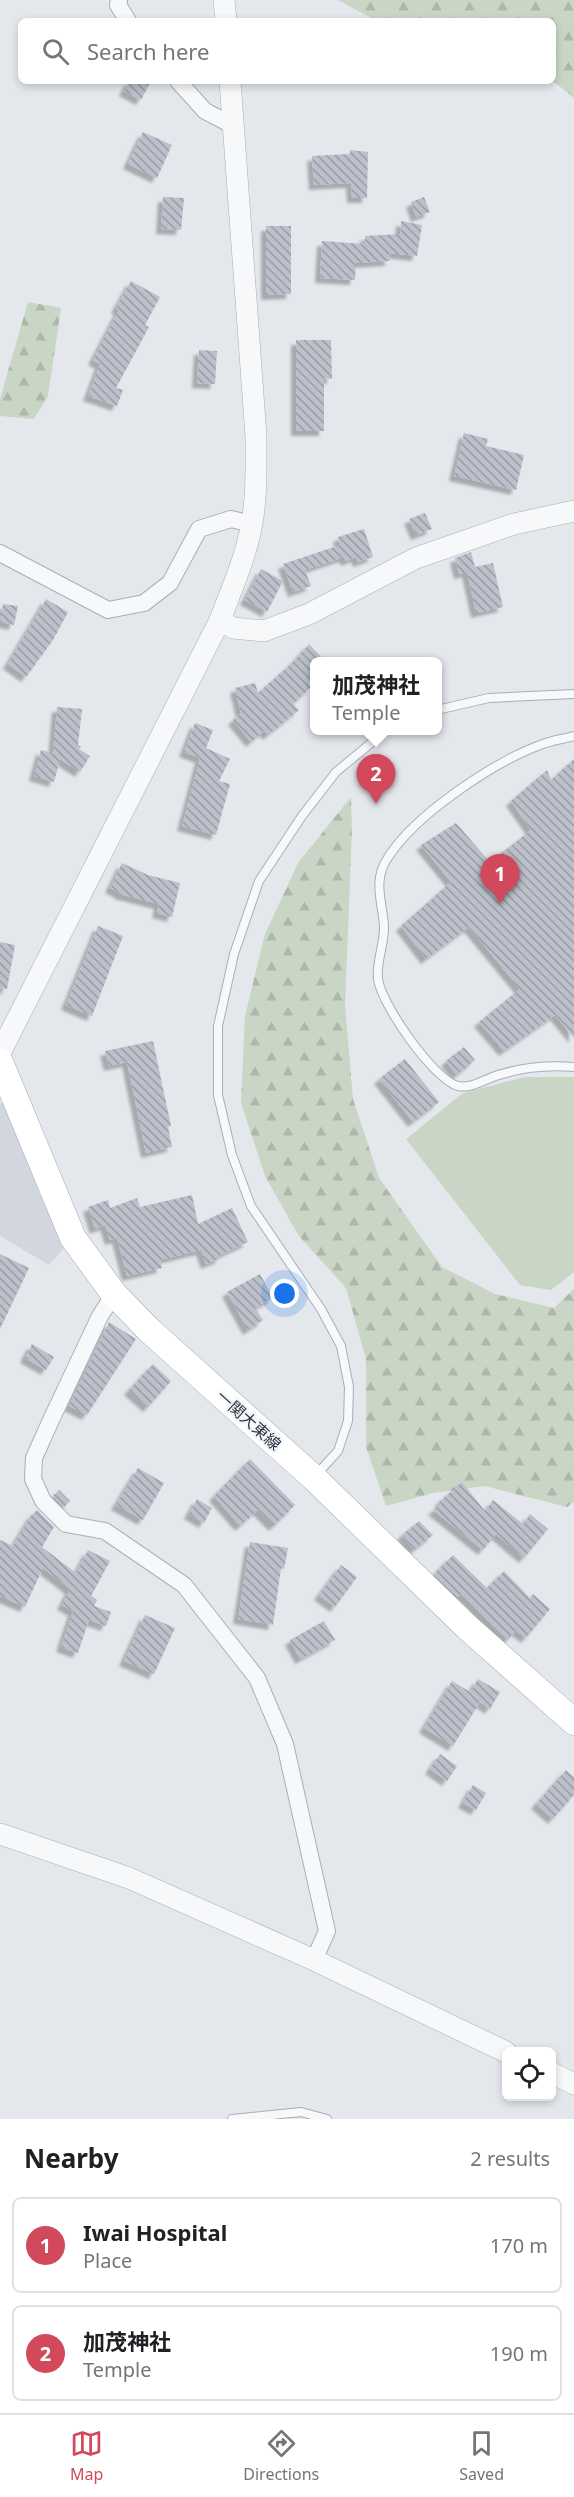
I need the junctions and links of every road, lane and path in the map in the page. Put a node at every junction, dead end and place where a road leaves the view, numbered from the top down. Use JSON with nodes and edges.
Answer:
{"nodes":[{"id":1,"x":119,"y":0,"type":"edge"},
{"id":2,"x":224,"y":0,"type":"edge"},
{"id":3,"x":126,"y":18,"type":"edge"},
{"id":4,"x":226,"y":18,"type":"edge"},
{"id":5,"x":181,"y":84,"type":"edge"},
{"id":6,"x":230,"y":84,"type":"edge"},
{"id":7,"x":232,"y":125,"type":"junction"},
{"id":8,"x":574,"y":511,"type":"edge"},
{"id":9,"x":252,"y":524,"type":"junction"},
{"id":10,"x":0,"y":553,"type":"edge"},
{"id":11,"x":220,"y":620,"type":"junction"},
{"id":12,"x":574,"y":694,"type":"edge"},
{"id":13,"x":442,"y":709,"type":"edge"},
{"id":14,"x":381,"y":735,"type":"edge"},
{"id":15,"x":574,"y":736,"type":"edge"},
{"id":16,"x":0,"y":1053,"type":"edge"},
{"id":17,"x":0,"y":1062,"type":"edge"},
{"id":18,"x":574,"y":1067,"type":"edge"},
{"id":19,"x":114,"y":1294,"type":"junction"},
{"id":20,"x":314,"y":1478,"type":"junction"},
{"id":21,"x":574,"y":1722,"type":"edge"},
{"id":22,"x":0,"y":1834,"type":"edge"},
{"id":23,"x":314,"y":1960,"type":"junction"},
{"id":24,"x":502,"y":2050,"type":"edge"},
{"id":25,"x":556,"y":2075,"type":"edge"},
{"id":26,"x":574,"y":2084,"type":"edge"},
{"id":27,"x":232,"y":2119,"type":"edge"},
{"id":28,"x":327,"y":2119,"type":"edge"}],
"edges":[{"from":1,"to":3,"type":"street"},
{"from":2,"to":4,"type":"street"},
{"from":5,"to":7,"type":"street"},
{"from":6,"to":7,"type":"street"},
{"from":7,"to":9,"type":"street"},
{"from":8,"to":11,"type":"street"},
{"from":9,"to":10,"type":"street"},
{"from":9,"to":11,"type":"street"},
{"from":11,"to":16,"type":"street"},
{"from":12,"to":13,"type":"lane"},
{"from":14,"to":20,"type":"lane"},
{"from":15,"to":18,"type":"lane"},
{"from":17,"to":19,"type":"main road","name":"一関大東線"},
{"from":19,"to":20,"type":"main road","name":"一関大東線"},
{"from":19,"to":23,"type":"street"},
{"from":20,"to":21,"type":"main road","name":"一関大東線"},
{"from":22,"to":23,"type":"street"},
{"from":23,"to":24,"type":"street"},
{"from":25,"to":26,"type":"street"},
{"from":27,"to":28,"type":"lane"}]}
